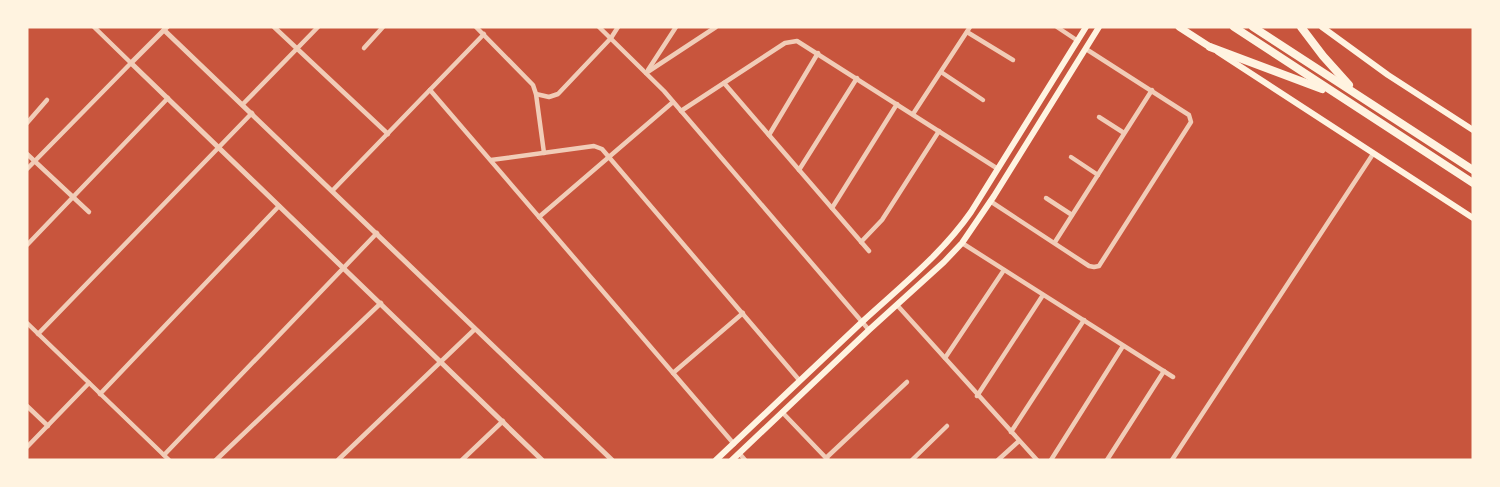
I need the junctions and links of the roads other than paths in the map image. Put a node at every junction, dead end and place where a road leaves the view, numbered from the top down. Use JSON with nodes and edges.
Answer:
{"nodes":[{"id":1,"x":94,"y":27,"type":"edge"},
{"id":2,"x":274,"y":27,"type":"edge"},
{"id":3,"x":318,"y":27,"type":"edge"},
{"id":4,"x":384,"y":27,"type":"edge"},
{"id":5,"x":476,"y":27,"type":"edge"},
{"id":6,"x":599,"y":27,"type":"edge"},
{"id":7,"x":618,"y":27,"type":"edge"},
{"id":8,"x":676,"y":27,"type":"edge"},
{"id":9,"x":716,"y":27,"type":"edge"},
{"id":10,"x":1057,"y":27,"type":"edge"},
{"id":11,"x":1086,"y":27,"type":"edge"},
{"id":12,"x":1099,"y":27,"type":"edge"},
{"id":13,"x":1179,"y":27,"type":"edge"},
{"id":14,"x":1234,"y":27,"type":"edge"},
{"id":15,"x":1253,"y":27,"type":"edge"},
{"id":16,"x":1301,"y":27,"type":"edge"},
{"id":17,"x":1322,"y":27,"type":"edge"},
{"id":18,"x":166,"y":28,"type":"edge"},
{"id":19,"x":968,"y":30,"type":"edge"},
{"id":20,"x":484,"y":34,"type":"junction"},
{"id":21,"x":611,"y":39,"type":"junction"},
{"id":22,"x":1078,"y":41,"type":"junction"},
{"id":23,"x":1210,"y":47,"type":"junction"},
{"id":24,"x":296,"y":48,"type":"junction"},
{"id":25,"x":364,"y":48,"type":"dead end"},
{"id":26,"x":1086,"y":49,"type":"junction"},
{"id":27,"x":818,"y":53,"type":"junction"},
{"id":28,"x":1013,"y":60,"type":"dead end"},
{"id":29,"x":131,"y":63,"type":"junction"},
{"id":30,"x":941,"y":72,"type":"junction"},
{"id":31,"x":646,"y":73,"type":"junction"},
{"id":32,"x":858,"y":78,"type":"junction"},
{"id":33,"x":724,"y":83,"type":"junction"},
{"id":34,"x":430,"y":90,"type":"junction"},
{"id":35,"x":1152,"y":90,"type":"junction"},
{"id":36,"x":536,"y":94,"type":"junction"},
{"id":37,"x":168,"y":98,"type":"junction"},
{"id":38,"x":1362,"y":98,"type":"junction"},
{"id":39,"x":1344,"y":99,"type":"junction"},
{"id":40,"x":47,"y":100,"type":"dead end"},
{"id":41,"x":983,"y":100,"type":"dead end"},
{"id":42,"x":673,"y":102,"type":"junction"},
{"id":43,"x":243,"y":104,"type":"junction"},
{"id":44,"x":897,"y":104,"type":"junction"},
{"id":45,"x":681,"y":111,"type":"junction"},
{"id":46,"x":252,"y":113,"type":"junction"},
{"id":47,"x":914,"y":114,"type":"junction"},
{"id":48,"x":1099,"y":117,"type":"dead end"},
{"id":49,"x":27,"y":123,"type":"edge"},
{"id":50,"x":1473,"y":130,"type":"edge"},
{"id":51,"x":939,"y":131,"type":"junction"},
{"id":52,"x":388,"y":134,"type":"junction"},
{"id":53,"x":1124,"y":134,"type":"junction"},
{"id":54,"x":769,"y":135,"type":"junction"},
{"id":55,"x":218,"y":146,"type":"junction"},
{"id":56,"x":544,"y":153,"type":"junction"},
{"id":57,"x":27,"y":154,"type":"edge"},
{"id":58,"x":1374,"y":154,"type":"junction"},
{"id":59,"x":609,"y":156,"type":"junction"},
{"id":60,"x":1071,"y":157,"type":"dead end"},
{"id":61,"x":491,"y":160,"type":"junction"},
{"id":62,"x":34,"y":161,"type":"junction"},
{"id":63,"x":27,"y":169,"type":"edge"},
{"id":64,"x":998,"y":169,"type":"junction"},
{"id":65,"x":799,"y":170,"type":"junction"},
{"id":66,"x":1473,"y":170,"type":"edge"},
{"id":67,"x":1098,"y":175,"type":"junction"},
{"id":68,"x":1473,"y":183,"type":"edge"},
{"id":69,"x":333,"y":190,"type":"junction"},
{"id":70,"x":73,"y":197,"type":"junction"},
{"id":71,"x":1046,"y":198,"type":"dead end"},
{"id":72,"x":990,"y":201,"type":"junction"},
{"id":73,"x":279,"y":206,"type":"junction"},
{"id":74,"x":832,"y":208,"type":"junction"},
{"id":75,"x":88,"y":212,"type":"dead end"},
{"id":76,"x":1072,"y":215,"type":"junction"},
{"id":77,"x":539,"y":217,"type":"junction"},
{"id":78,"x":1473,"y":218,"type":"edge"},
{"id":79,"x":377,"y":233,"type":"junction"},
{"id":80,"x":861,"y":242,"type":"junction"},
{"id":81,"x":1055,"y":242,"type":"junction"},
{"id":82,"x":962,"y":243,"type":"junction"},
{"id":83,"x":27,"y":245,"type":"edge"},
{"id":84,"x":869,"y":251,"type":"dead end"},
{"id":85,"x":344,"y":268,"type":"junction"},
{"id":86,"x":1004,"y":270,"type":"junction"},
{"id":87,"x":1043,"y":295,"type":"junction"},
{"id":88,"x":381,"y":303,"type":"junction"},
{"id":89,"x":897,"y":305,"type":"junction"},
{"id":90,"x":743,"y":313,"type":"junction"},
{"id":91,"x":1084,"y":320,"type":"junction"},
{"id":92,"x":862,"y":322,"type":"junction"},
{"id":93,"x":27,"y":324,"type":"edge"},
{"id":94,"x":475,"y":328,"type":"junction"},
{"id":95,"x":868,"y":330,"type":"junction"},
{"id":96,"x":38,"y":334,"type":"junction"},
{"id":97,"x":1123,"y":346,"type":"junction"},
{"id":98,"x":945,"y":358,"type":"junction"},
{"id":99,"x":441,"y":362,"type":"junction"},
{"id":100,"x":1164,"y":371,"type":"junction"},
{"id":101,"x":673,"y":373,"type":"junction"},
{"id":102,"x":1173,"y":377,"type":"dead end"},
{"id":103,"x":800,"y":381,"type":"junction"},
{"id":104,"x":908,"y":382,"type":"dead end"},
{"id":105,"x":89,"y":383,"type":"junction"},
{"id":106,"x":100,"y":394,"type":"junction"},
{"id":107,"x":977,"y":396,"type":"junction"},
{"id":108,"x":27,"y":406,"type":"edge"},
{"id":109,"x":782,"y":412,"type":"junction"},
{"id":110,"x":503,"y":422,"type":"junction"},
{"id":111,"x":48,"y":426,"type":"junction"},
{"id":112,"x":947,"y":426,"type":"dead end"},
{"id":113,"x":1011,"y":432,"type":"junction"},
{"id":114,"x":1018,"y":441,"type":"junction"},
{"id":115,"x":734,"y":444,"type":"junction"},
{"id":116,"x":27,"y":447,"type":"edge"},
{"id":117,"x":739,"y":453,"type":"junction"},
{"id":118,"x":164,"y":455,"type":"junction"},
{"id":119,"x":827,"y":459,"type":"edge"},
{"id":120,"x":169,"y":460,"type":"edge"},
{"id":121,"x":216,"y":460,"type":"edge"},
{"id":122,"x":338,"y":460,"type":"edge"},
{"id":123,"x":462,"y":460,"type":"edge"},
{"id":124,"x":542,"y":460,"type":"edge"},
{"id":125,"x":612,"y":460,"type":"edge"},
{"id":126,"x":716,"y":460,"type":"edge"},
{"id":127,"x":732,"y":460,"type":"edge"},
{"id":128,"x":745,"y":460,"type":"edge"},
{"id":129,"x":912,"y":460,"type":"edge"},
{"id":130,"x":998,"y":460,"type":"edge"},
{"id":131,"x":1037,"y":460,"type":"edge"},
{"id":132,"x":1051,"y":460,"type":"edge"},
{"id":133,"x":1107,"y":460,"type":"edge"},
{"id":134,"x":1172,"y":460,"type":"edge"}],
"edges":[{"from":1,"to":29,"type":"street"},
{"from":2,"to":24,"type":"street"},
{"from":3,"to":24,"type":"street"},
{"from":4,"to":25,"type":"street"},
{"from":5,"to":20,"type":"street"},
{"from":6,"to":21,"type":"street"},
{"from":7,"to":21,"type":"street"},
{"from":8,"to":31,"type":"street"},
{"from":9,"to":31,"type":"street"},
{"from":10,"to":22,"type":"street"},
{"from":11,"to":22,"type":"main road"},
{"from":12,"to":26,"type":"main road"},
{"from":13,"to":23,"type":"main road"},
{"from":14,"to":39,"type":"highway"},
{"from":15,"to":38,"type":"highway"},
{"from":16,"to":38,"type":"highway"},
{"from":17,"to":50,"type":"main road"},
{"from":18,"to":29,"type":"street"},
{"from":18,"to":43,"type":"street"},
{"from":19,"to":28,"type":"street"},
{"from":19,"to":30,"type":"street"},
{"from":20,"to":34,"type":"street"},
{"from":20,"to":36,"type":"street"},
{"from":21,"to":31,"type":"street"},
{"from":21,"to":36,"type":"street"},
{"from":22,"to":64,"type":"main road"},
{"from":23,"to":39,"type":"highway"},
{"from":23,"to":58,"type":"main road"},
{"from":24,"to":43,"type":"street"},
{"from":24,"to":52,"type":"street"},
{"from":26,"to":35,"type":"street"},
{"from":26,"to":72,"type":"main road"},
{"from":27,"to":32,"type":"street"},
{"from":27,"to":33,"type":"street"},
{"from":27,"to":54,"type":"street"},
{"from":29,"to":37,"type":"street"},
{"from":29,"to":62,"type":"street"},
{"from":30,"to":41,"type":"street"},
{"from":30,"to":47,"type":"street"},
{"from":31,"to":42,"type":"street"},
{"from":32,"to":44,"type":"street"},
{"from":32,"to":65,"type":"street"},
{"from":33,"to":45,"type":"street"},
{"from":33,"to":54,"type":"street"},
{"from":34,"to":52,"type":"street"},
{"from":34,"to":61,"type":"street"},
{"from":35,"to":53,"type":"street"},
{"from":35,"to":81,"type":"street"},
{"from":36,"to":56,"type":"street"},
{"from":37,"to":55,"type":"street"},
{"from":37,"to":70,"type":"street"},
{"from":38,"to":66,"type":"highway"},
{"from":39,"to":68,"type":"highway"},
{"from":40,"to":49,"type":"street"},
{"from":42,"to":45,"type":"street"},
{"from":42,"to":59,"type":"street"},
{"from":43,"to":46,"type":"street"},
{"from":44,"to":47,"type":"street"},
{"from":44,"to":74,"type":"street"},
{"from":45,"to":92,"type":"street"},
{"from":46,"to":55,"type":"street"},
{"from":46,"to":69,"type":"street"},
{"from":47,"to":51,"type":"street"},
{"from":48,"to":53,"type":"street"},
{"from":51,"to":64,"type":"street"},
{"from":51,"to":80,"type":"street"},
{"from":52,"to":69,"type":"street"},
{"from":53,"to":67,"type":"street"},
{"from":54,"to":65,"type":"street"},
{"from":55,"to":73,"type":"street"},
{"from":55,"to":96,"type":"street"},
{"from":56,"to":59,"type":"street"},
{"from":56,"to":61,"type":"street"},
{"from":57,"to":62,"type":"street"},
{"from":58,"to":78,"type":"main road"},
{"from":58,"to":134,"type":"street"},
{"from":59,"to":77,"type":"street"},
{"from":59,"to":90,"type":"street"},
{"from":60,"to":67,"type":"street"},
{"from":61,"to":77,"type":"street"},
{"from":62,"to":63,"type":"street"},
{"from":62,"to":70,"type":"street"},
{"from":64,"to":92,"type":"main road"},
{"from":65,"to":74,"type":"street"},
{"from":67,"to":76,"type":"street"},
{"from":69,"to":79,"type":"street"},
{"from":70,"to":75,"type":"street"},
{"from":70,"to":83,"type":"street"},
{"from":71,"to":76,"type":"street"},
{"from":72,"to":81,"type":"street"},
{"from":72,"to":82,"type":"main road"},
{"from":73,"to":85,"type":"street"},
{"from":73,"to":106,"type":"street"},
{"from":74,"to":80,"type":"street"},
{"from":76,"to":81,"type":"street"},
{"from":77,"to":101,"type":"street"},
{"from":79,"to":85,"type":"street"},
{"from":79,"to":94,"type":"street"},
{"from":80,"to":84,"type":"street"},
{"from":82,"to":86,"type":"street"},
{"from":82,"to":89,"type":"main road"},
{"from":85,"to":88,"type":"street"},
{"from":85,"to":118,"type":"street"},
{"from":86,"to":87,"type":"street"},
{"from":86,"to":98,"type":"street"},
{"from":87,"to":91,"type":"street"},
{"from":87,"to":107,"type":"street"},
{"from":88,"to":99,"type":"street"},
{"from":88,"to":121,"type":"street"},
{"from":89,"to":95,"type":"main road"},
{"from":89,"to":98,"type":"street"},
{"from":90,"to":101,"type":"street"},
{"from":90,"to":103,"type":"street"},
{"from":91,"to":97,"type":"street"},
{"from":91,"to":113,"type":"street"},
{"from":92,"to":95,"type":"street"},
{"from":92,"to":103,"type":"main road"},
{"from":93,"to":96,"type":"street"},
{"from":94,"to":99,"type":"street"},
{"from":94,"to":125,"type":"street"},
{"from":95,"to":109,"type":"main road"},
{"from":96,"to":105,"type":"street"},
{"from":97,"to":100,"type":"street"},
{"from":97,"to":132,"type":"street"},
{"from":98,"to":107,"type":"street"},
{"from":99,"to":110,"type":"street"},
{"from":99,"to":122,"type":"street"},
{"from":100,"to":102,"type":"street"},
{"from":100,"to":133,"type":"street"},
{"from":101,"to":115,"type":"street"},
{"from":103,"to":115,"type":"main road"},
{"from":104,"to":119,"type":"street"},
{"from":105,"to":106,"type":"street"},
{"from":105,"to":111,"type":"street"},
{"from":106,"to":118,"type":"street"},
{"from":107,"to":113,"type":"street"},
{"from":108,"to":111,"type":"street"},
{"from":109,"to":117,"type":"main road"},
{"from":109,"to":119,"type":"street"},
{"from":110,"to":123,"type":"street"},
{"from":110,"to":124,"type":"street"},
{"from":111,"to":116,"type":"street"},
{"from":112,"to":129,"type":"street"},
{"from":113,"to":114,"type":"street"},
{"from":114,"to":130,"type":"street"},
{"from":114,"to":131,"type":"street"},
{"from":115,"to":126,"type":"main road"},
{"from":117,"to":127,"type":"main road"},
{"from":117,"to":128,"type":"street"},
{"from":118,"to":120,"type":"street"}]}
